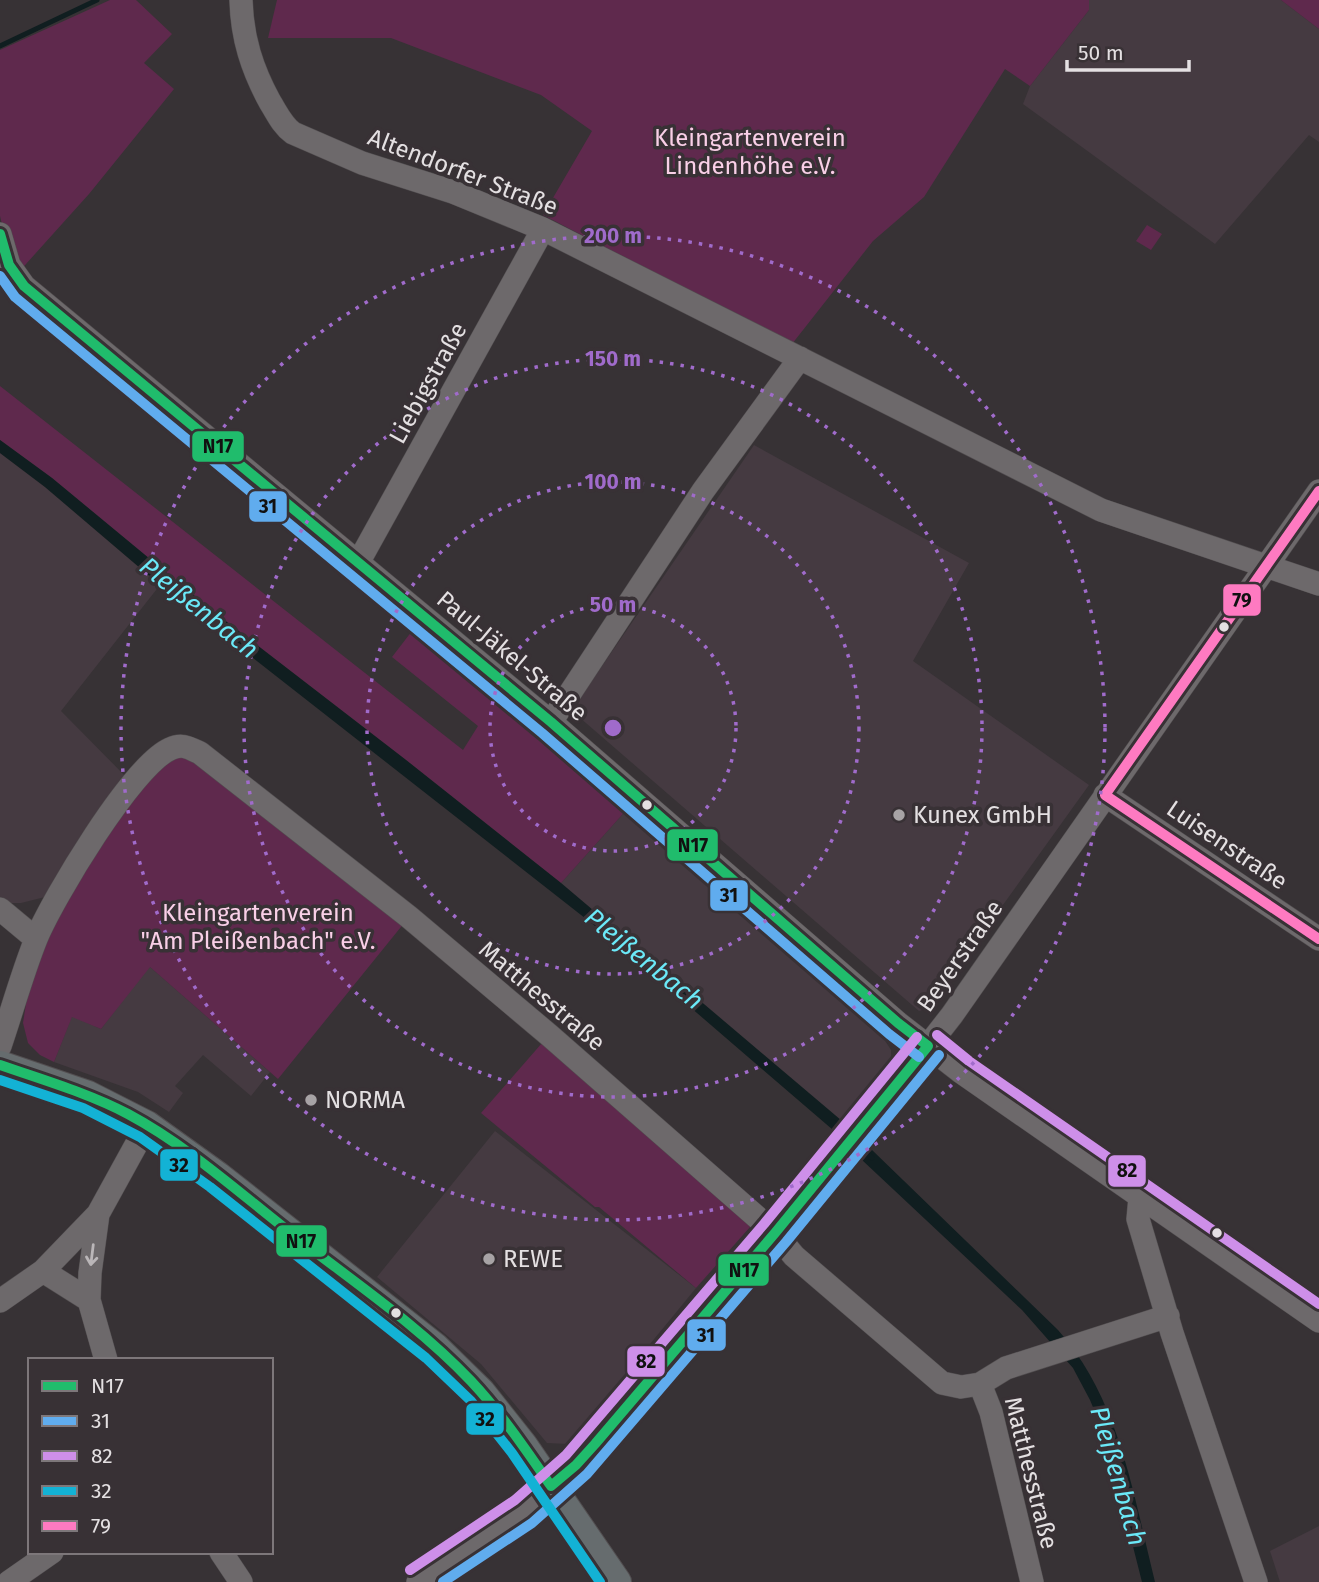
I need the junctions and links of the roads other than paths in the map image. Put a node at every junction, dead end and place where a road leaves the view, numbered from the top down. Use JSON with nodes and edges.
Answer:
{"nodes":[{"id":1,"x":241,"y":0,"type":"edge"},
{"id":2,"x":543,"y":229,"type":"junction"},
{"id":3,"x":0,"y":234,"type":"edge"},
{"id":4,"x":800,"y":358,"type":"junction"},
{"id":5,"x":1319,"y":491,"type":"edge"},
{"id":6,"x":358,"y":562,"type":"junction"},
{"id":7,"x":1267,"y":567,"type":"junction"},
{"id":8,"x":1319,"y":584,"type":"edge"},
{"id":9,"x":551,"y":722,"type":"junction"},
{"id":10,"x":1105,"y":795,"type":"junction"},
{"id":11,"x":0,"y":909,"type":"edge"},
{"id":12,"x":36,"y":939,"type":"junction"},
{"id":13,"x":1319,"y":939,"type":"edge"},
{"id":14,"x":0,"y":1046,"type":"edge"},
{"id":15,"x":928,"y":1046,"type":"junction"},
{"id":16,"x":0,"y":1065,"type":"edge"},
{"id":17,"x":147,"y":1125,"type":"junction"},
{"id":18,"x":1140,"y":1197,"type":"junction"},
{"id":19,"x":98,"y":1214,"type":"junction"},
{"id":20,"x":775,"y":1233,"type":"junction"},
{"id":21,"x":43,"y":1271,"type":"junction"},
{"id":22,"x":89,"y":1300,"type":"junction"},
{"id":23,"x":0,"y":1301,"type":"edge"},
{"id":24,"x":1168,"y":1316,"type":"junction"},
{"id":25,"x":1319,"y":1321,"type":"edge"},
{"id":26,"x":105,"y":1358,"type":"edge"},
{"id":27,"x":980,"y":1384,"type":"junction"},
{"id":28,"x":551,"y":1486,"type":"junction"},
{"id":29,"x":49,"y":1554,"type":"edge"},
{"id":30,"x":221,"y":1554,"type":"edge"},
{"id":31,"x":9,"y":1582,"type":"edge"},
{"id":32,"x":241,"y":1582,"type":"edge"},
{"id":33,"x":418,"y":1582,"type":"edge"},
{"id":34,"x":617,"y":1582,"type":"edge"},
{"id":35,"x":1032,"y":1582,"type":"edge"},
{"id":36,"x":1256,"y":1582,"type":"edge"}],
"edges":[{"from":1,"to":2,"type":"street","name":"Altendorfer Straße"},
{"from":2,"to":4,"type":"street","name":"Altendorfer Straße"},
{"from":2,"to":6,"type":"street","name":"Liebigstraße"},
{"from":3,"to":6,"type":"street","name":"Paul-Jäkel-Straße"},
{"from":4,"to":7,"type":"street","name":"Altendorfer Straße"},
{"from":4,"to":9,"type":"street"},
{"from":5,"to":7,"type":"street","name":"Beyerstraße"},
{"from":6,"to":9,"type":"street","name":"Paul-Jäkel-Straße"},
{"from":7,"to":8,"type":"street","name":"Altendorfer Straße"},
{"from":7,"to":10,"type":"street","name":"Beyerstraße"},
{"from":9,"to":15,"type":"street","name":"Paul-Jäkel-Straße"},
{"from":10,"to":13,"type":"street","name":"Luisenstraße"},
{"from":10,"to":15,"type":"street","name":"Beyerstraße"},
{"from":11,"to":12,"type":"street"},
{"from":12,"to":14,"type":"street","name":"Matthesstraße"},
{"from":12,"to":20,"type":"street","name":"Matthesstraße"},
{"from":15,"to":18,"type":"street","name":"Paul-Jäkel-Straße"},
{"from":15,"to":20,"type":"street","name":"Beyerstraße"},
{"from":16,"to":17,"type":"main road"},
{"from":17,"to":19,"type":"street"},
{"from":17,"to":28,"type":"main road"},
{"from":18,"to":24,"type":"street"},
{"from":18,"to":25,"type":"street","name":"Paul-Jäkel-Straße"},
{"from":19,"to":21,"type":"street"},
{"from":19,"to":22,"type":"street","one_way":true},
{"from":20,"to":27,"type":"street","name":"Matthesstraße"},
{"from":20,"to":28,"type":"street","name":"Beyerstraße"},
{"from":21,"to":22,"type":"street"},
{"from":21,"to":23,"type":"street"},
{"from":22,"to":26,"type":"street"},
{"from":24,"to":27,"type":"street"},
{"from":24,"to":36,"type":"street"},
{"from":27,"to":35,"type":"street","name":"Matthesstraße"},
{"from":28,"to":33,"type":"street","name":"Beyerstraße"},
{"from":28,"to":34,"type":"main road"},
{"from":29,"to":31,"type":"street"},
{"from":30,"to":32,"type":"street"}]}
